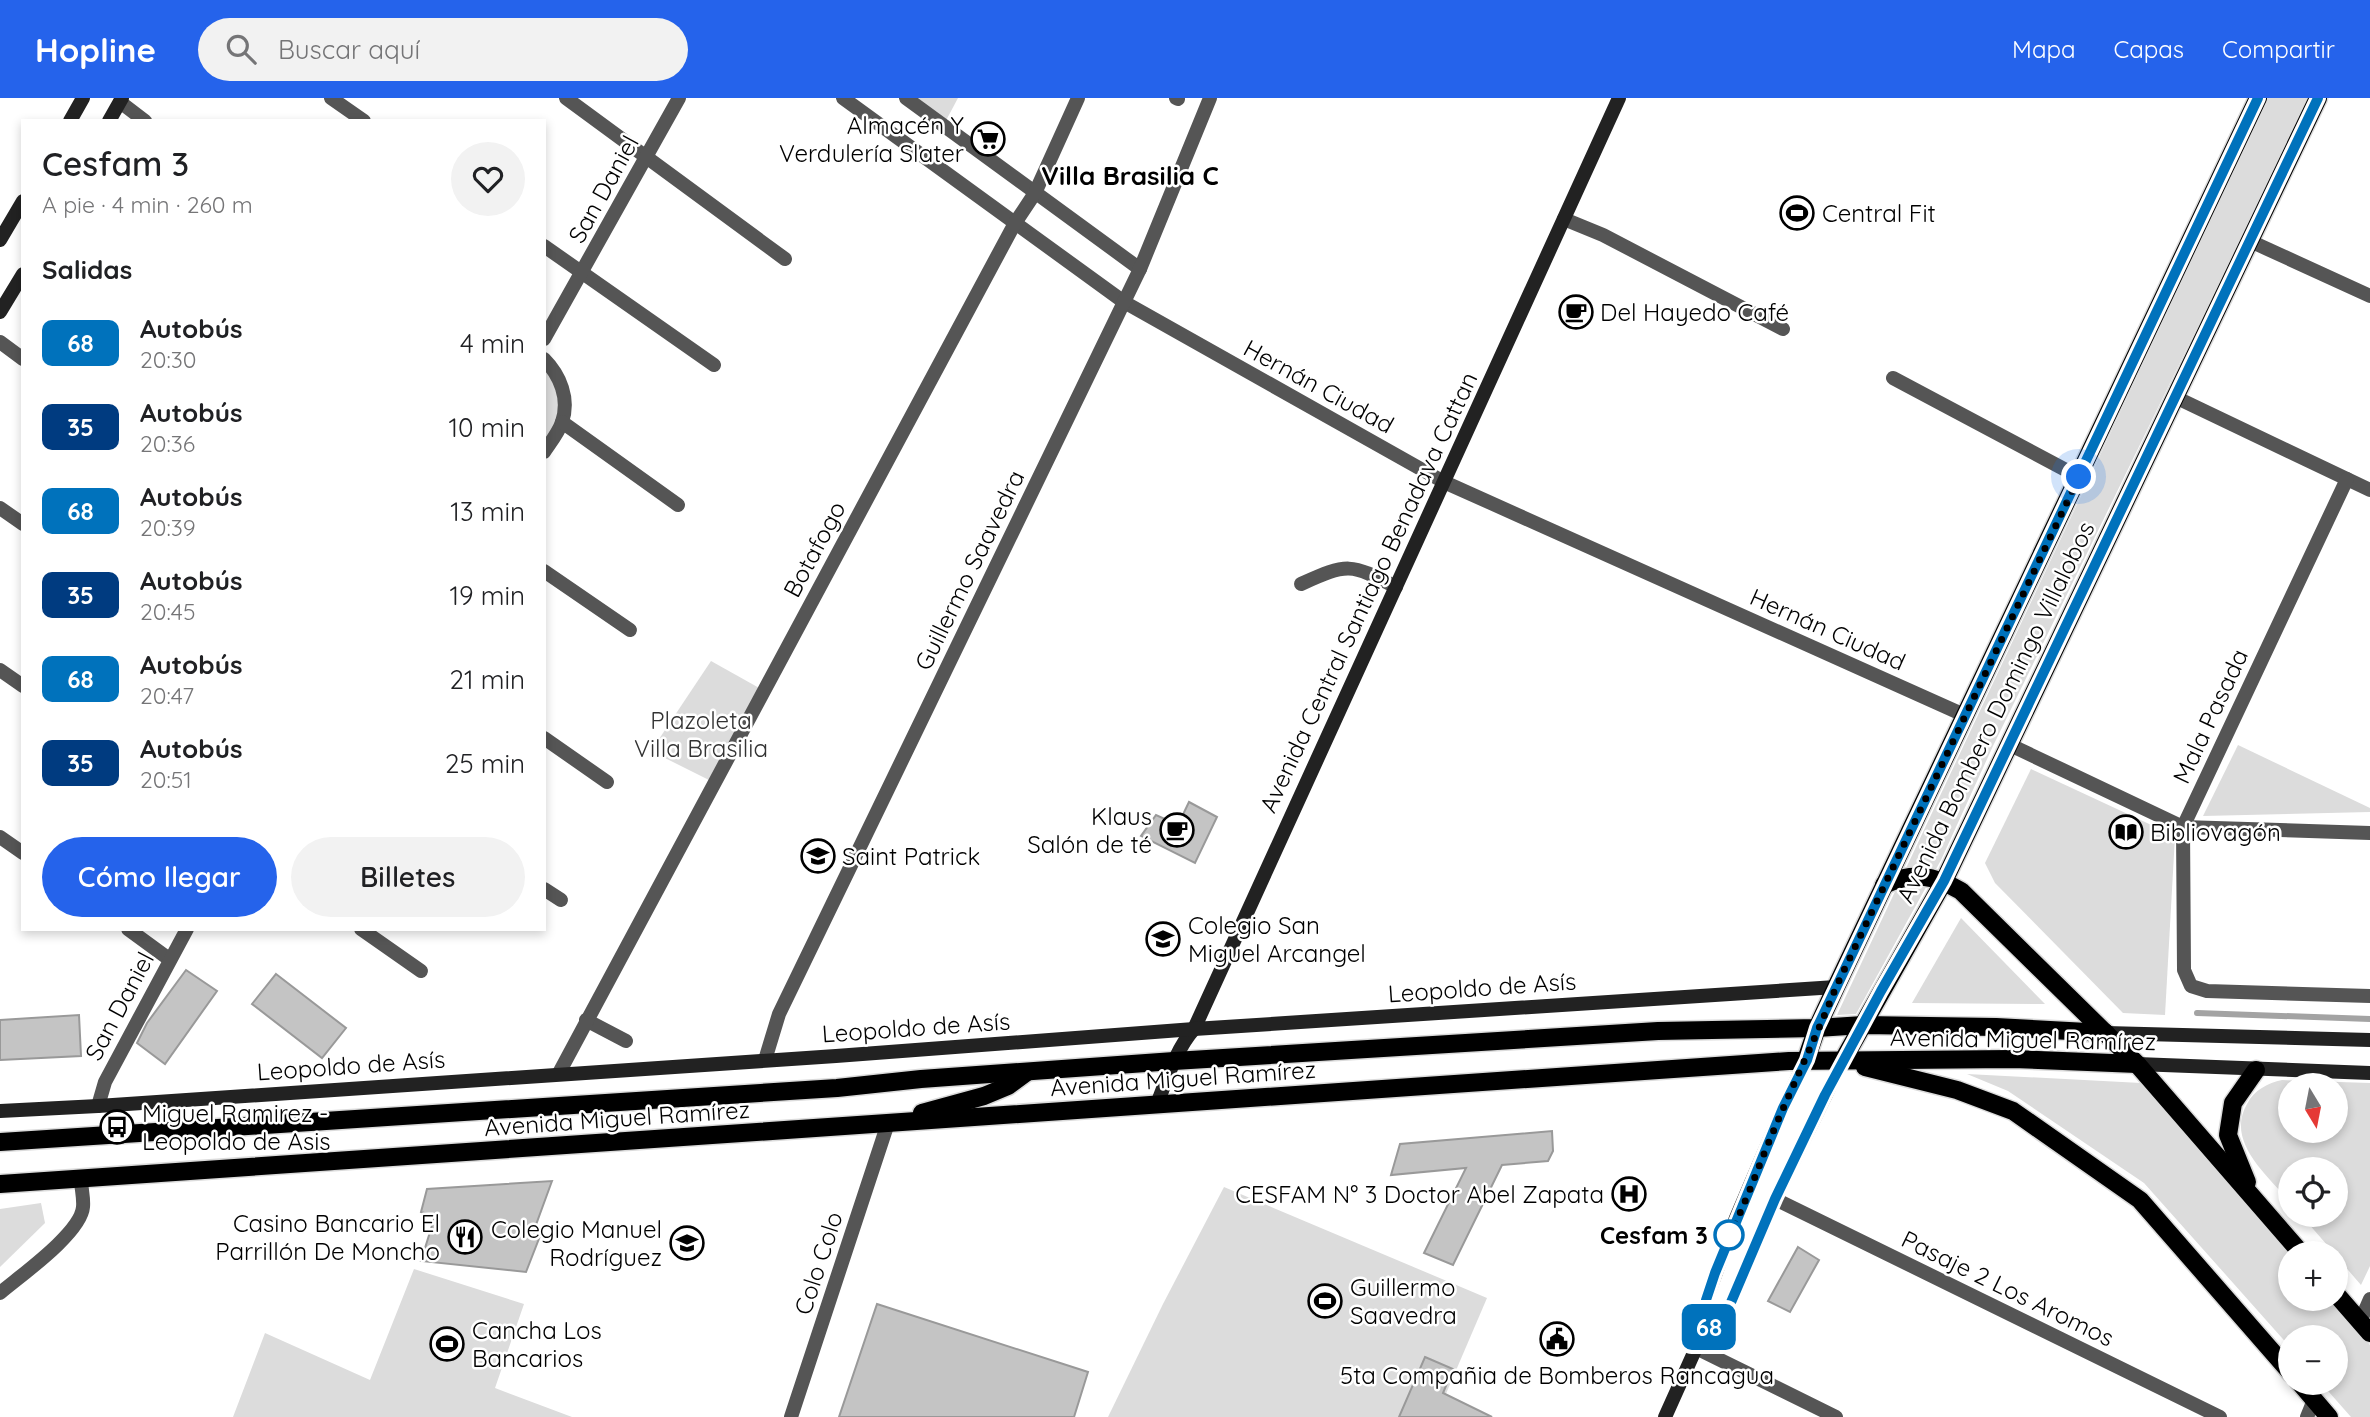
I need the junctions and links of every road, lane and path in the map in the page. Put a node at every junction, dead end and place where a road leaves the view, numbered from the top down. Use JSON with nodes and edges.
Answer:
{"nodes":[{"id":1,"x":83,"y":98,"type":"edge"},
{"id":2,"x":331,"y":98,"type":"edge"},
{"id":3,"x":566,"y":98,"type":"edge"},
{"id":4,"x":679,"y":98,"type":"edge"},
{"id":5,"x":843,"y":98,"type":"edge"},
{"id":6,"x":906,"y":98,"type":"edge"},
{"id":7,"x":1078,"y":98,"type":"edge"},
{"id":8,"x":1210,"y":98,"type":"edge"},
{"id":9,"x":1619,"y":98,"type":"edge"},
{"id":10,"x":2258,"y":98,"type":"edge"},
{"id":11,"x":2318,"y":98,"type":"edge"},
{"id":12,"x":121,"y":100,"type":"edge"},
{"id":13,"x":70,"y":119,"type":"edge"},
{"id":14,"x":110,"y":119,"type":"edge"},
{"id":15,"x":143,"y":119,"type":"edge"},
{"id":16,"x":361,"y":119,"type":"edge"},
{"id":17,"x":646,"y":159,"type":"junction"},
{"id":18,"x":1035,"y":192,"type":"junction"},
{"id":19,"x":21,"y":204,"type":"edge"},
{"id":20,"x":1564,"y":219,"type":"junction"},
{"id":21,"x":1015,"y":223,"type":"junction"},
{"id":22,"x":0,"y":240,"type":"edge"},
{"id":23,"x":2250,"y":241,"type":"junction"},
{"id":24,"x":546,"y":247,"type":"edge"},
{"id":25,"x":785,"y":259,"type":"dead end"},
{"id":26,"x":1140,"y":269,"type":"junction"},
{"id":27,"x":583,"y":273,"type":"junction"},
{"id":28,"x":21,"y":277,"type":"edge"},
{"id":29,"x":2370,"y":296,"type":"edge"},
{"id":30,"x":1124,"y":302,"type":"junction"},
{"id":31,"x":0,"y":312,"type":"edge"},
{"id":32,"x":1783,"y":329,"type":"dead end"},
{"id":33,"x":546,"y":336,"type":"edge"},
{"id":34,"x":0,"y":342,"type":"edge"},
{"id":35,"x":21,"y":358,"type":"edge"},
{"id":36,"x":546,"y":361,"type":"edge"},
{"id":37,"x":714,"y":365,"type":"dead end"},
{"id":38,"x":1893,"y":378,"type":"dead end"},
{"id":39,"x":2175,"y":397,"type":"junction"},
{"id":40,"x":562,"y":422,"type":"junction"},
{"id":41,"x":546,"y":449,"type":"edge"},
{"id":42,"x":2079,"y":477,"type":"junction"},
{"id":43,"x":2347,"y":479,"type":"junction"},
{"id":44,"x":1444,"y":482,"type":"junction"},
{"id":45,"x":2370,"y":490,"type":"edge"},
{"id":46,"x":678,"y":505,"type":"dead end"},
{"id":47,"x":0,"y":508,"type":"edge"},
{"id":48,"x":21,"y":523,"type":"edge"},
{"id":49,"x":546,"y":572,"type":"edge"},
{"id":50,"x":1301,"y":584,"type":"dead end"},
{"id":51,"x":1396,"y":587,"type":"junction"},
{"id":52,"x":630,"y":630,"type":"dead end"},
{"id":53,"x":0,"y":670,"type":"edge"},
{"id":54,"x":21,"y":685,"type":"edge"},
{"id":55,"x":1965,"y":715,"type":"junction"},
{"id":56,"x":546,"y":739,"type":"edge"},
{"id":57,"x":2008,"y":744,"type":"junction"},
{"id":58,"x":607,"y":782,"type":"dead end"},
{"id":59,"x":2183,"y":827,"type":"junction"},
{"id":60,"x":2370,"y":833,"type":"edge"},
{"id":61,"x":0,"y":837,"type":"edge"},
{"id":62,"x":21,"y":852,"type":"edge"},
{"id":63,"x":1944,"y":881,"type":"junction"},
{"id":64,"x":1884,"y":885,"type":"junction"},
{"id":65,"x":546,"y":890,"type":"edge"},
{"id":66,"x":561,"y":900,"type":"dead end"},
{"id":67,"x":131,"y":931,"type":"edge"},
{"id":68,"x":186,"y":931,"type":"edge"},
{"id":69,"x":364,"y":931,"type":"edge"},
{"id":70,"x":169,"y":959,"type":"junction"},
{"id":71,"x":421,"y":971,"type":"dead end"},
{"id":72,"x":1836,"y":987,"type":"junction"},
{"id":73,"x":2370,"y":996,"type":"edge"},
{"id":74,"x":586,"y":1020,"type":"junction"},
{"id":75,"x":1863,"y":1025,"type":"junction"},
{"id":76,"x":1194,"y":1028,"type":"junction"},
{"id":77,"x":1817,"y":1028,"type":"junction"},
{"id":78,"x":2106,"y":1033,"type":"junction"},
{"id":79,"x":2370,"y":1040,"type":"edge"},
{"id":80,"x":626,"y":1041,"type":"dead end"},
{"id":81,"x":765,"y":1059,"type":"junction"},
{"id":82,"x":1807,"y":1060,"type":"junction"},
{"id":83,"x":1174,"y":1062,"type":"junction"},
{"id":84,"x":1843,"y":1062,"type":"junction"},
{"id":85,"x":2137,"y":1064,"type":"junction"},
{"id":86,"x":2256,"y":1070,"type":"junction"},
{"id":87,"x":1027,"y":1072,"type":"junction"},
{"id":88,"x":559,"y":1073,"type":"junction"},
{"id":89,"x":2370,"y":1073,"type":"edge"},
{"id":90,"x":1157,"y":1104,"type":"junction"},
{"id":91,"x":98,"y":1106,"type":"junction"},
{"id":92,"x":0,"y":1111,"type":"edge"},
{"id":93,"x":888,"y":1123,"type":"junction"},
{"id":94,"x":0,"y":1142,"type":"edge"},
{"id":95,"x":80,"y":1180,"type":"junction"},
{"id":96,"x":0,"y":1184,"type":"edge"},
{"id":97,"x":2252,"y":1195,"type":"junction"},
{"id":98,"x":1775,"y":1199,"type":"junction"},
{"id":99,"x":2291,"y":1241,"type":"edge"},
{"id":100,"x":0,"y":1293,"type":"edge"},
{"id":101,"x":2370,"y":1299,"type":"edge"},
{"id":102,"x":2348,"y":1308,"type":"edge"},
{"id":103,"x":2365,"y":1327,"type":"edge"},
{"id":104,"x":1698,"y":1342,"type":"junction"},
{"id":105,"x":2278,"y":1358,"type":"edge"},
{"id":106,"x":2310,"y":1395,"type":"edge"},
{"id":107,"x":2314,"y":1399,"type":"junction"},
{"id":108,"x":791,"y":1417,"type":"edge"},
{"id":109,"x":1665,"y":1417,"type":"edge"},
{"id":110,"x":1836,"y":1417,"type":"edge"},
{"id":111,"x":2220,"y":1417,"type":"edge"},
{"id":112,"x":2307,"y":1417,"type":"edge"},
{"id":113,"x":2329,"y":1417,"type":"edge"}],
"edges":[{"from":1,"to":13,"type":"street"},
{"from":2,"to":16,"type":"street"},
{"from":3,"to":17,"type":"street"},
{"from":4,"to":17,"type":"street","name":"San Daniel"},
{"from":5,"to":21,"type":"street","name":"Hernán Ciudad"},
{"from":6,"to":18,"type":"street"},
{"from":7,"to":18,"type":"street","name":"Botafogo"},
{"from":8,"to":26,"type":"street","name":"Guillermo Saavedra"},
{"from":9,"to":20,"type":"street","name":"Avenida Central Santiago Benadava Cattan"},
{"from":10,"to":42,"type":"main road","name":"Avenida Bombero Domingo Villalobos"},
{"from":11,"to":23,"type":"main road","name":"Avenida Bombero Domingo Villalobos"},
{"from":12,"to":14,"type":"street"},
{"from":12,"to":15,"type":"street"},
{"from":17,"to":25,"type":"street"},
{"from":17,"to":27,"type":"street","name":"San Daniel"},
{"from":18,"to":21,"type":"street","name":"Botafogo"},
{"from":18,"to":26,"type":"street"},
{"from":19,"to":22,"type":"street"},
{"from":20,"to":32,"type":"street"},
{"from":20,"to":44,"type":"street","name":"Avenida Central Santiago Benadava Cattan"},
{"from":21,"to":30,"type":"street","name":"Hernán Ciudad"},
{"from":21,"to":74,"type":"street","name":"Botafogo"},
{"from":23,"to":29,"type":"street"},
{"from":23,"to":39,"type":"main road","name":"Avenida Bombero Domingo Villalobos"},
{"from":24,"to":27,"type":"street"},
{"from":26,"to":30,"type":"street","name":"Guillermo Saavedra"},
{"from":27,"to":33,"type":"street","name":"San Daniel"},
{"from":27,"to":37,"type":"street"},
{"from":28,"to":31,"type":"street"},
{"from":30,"to":44,"type":"street","name":"Hernán Ciudad"},
{"from":30,"to":81,"type":"street","name":"Guillermo Saavedra"},
{"from":34,"to":35,"type":"street"},
{"from":36,"to":40,"type":"street"},
{"from":38,"to":42,"type":"street"},
{"from":39,"to":43,"type":"street"},
{"from":39,"to":57,"type":"main road","name":"Avenida Bombero Domingo Villalobos"},
{"from":40,"to":41,"type":"street"},
{"from":40,"to":46,"type":"street"},
{"from":42,"to":55,"type":"main road","name":"Avenida Bombero Domingo Villalobos"},
{"from":43,"to":45,"type":"street"},
{"from":43,"to":59,"type":"street","name":"Mala Pasada"},
{"from":44,"to":51,"type":"street","name":"Avenida Central Santiago Benadava Cattan"},
{"from":44,"to":55,"type":"street","name":"Hernán Ciudad"},
{"from":47,"to":48,"type":"street"},
{"from":49,"to":52,"type":"street"},
{"from":50,"to":51,"type":"street"},
{"from":51,"to":76,"type":"street","name":"Avenida Central Santiago Benadava Cattan"},
{"from":53,"to":54,"type":"street"},
{"from":55,"to":64,"type":"main road","name":"Avenida Bombero Domingo Villalobos"},
{"from":56,"to":58,"type":"street"},
{"from":57,"to":59,"type":"street"},
{"from":57,"to":63,"type":"main road","name":"Avenida Bombero Domingo Villalobos"},
{"from":59,"to":60,"type":"street"},
{"from":59,"to":73,"type":"street","name":"Mala Pasada"},
{"from":61,"to":62,"type":"street"},
{"from":63,"to":64,"type":"main road"},
{"from":63,"to":75,"type":"main road","name":"Avenida Bombero Domingo Villalobos"},
{"from":63,"to":78,"type":"main road"},
{"from":64,"to":72,"type":"main road","name":"Avenida Bombero Domingo Villalobos"},
{"from":65,"to":66,"type":"street"},
{"from":67,"to":70,"type":"street"},
{"from":68,"to":70,"type":"street","name":"San Daniel"},
{"from":69,"to":71,"type":"street"},
{"from":70,"to":91,"type":"street","name":"San Daniel"},
{"from":72,"to":76,"type":"street","name":"Leopoldo de Asís"},
{"from":72,"to":77,"type":"main road","name":"Avenida Bombero Domingo Villalobos"},
{"from":74,"to":80,"type":"street"},
{"from":74,"to":88,"type":"street","name":"Botafogo"},
{"from":75,"to":77,"type":"main road","name":"Avenida Miguel Ramírez"},
{"from":75,"to":78,"type":"main road","name":"Avenida Miguel Ramírez"},
{"from":75,"to":84,"type":"main road","name":"Avenida Bombero Domingo Villalobos"},
{"from":76,"to":81,"type":"street","name":"Leopoldo de Asís"},
{"from":76,"to":83,"type":"street","name":"Avenida Central Santiago Benadava Cattan"},
{"from":77,"to":82,"type":"main road","name":"Avenida Bombero Domingo Villalobos"},
{"from":77,"to":83,"type":"main road","name":"Avenida Miguel Ramírez"},
{"from":78,"to":79,"type":"street","name":"Avenida Miguel Ramírez"},
{"from":78,"to":85,"type":"main road"},
{"from":81,"to":88,"type":"street","name":"Leopoldo de Asís"},
{"from":82,"to":84,"type":"main road","name":"Avenida Miguel Ramírez"},
{"from":82,"to":90,"type":"main road","name":"Avenida Miguel Ramírez"},
{"from":82,"to":104,"type":"street","name":"Avenida Bombero Domingo Villalobos"},
{"from":83,"to":87,"type":"main road","name":"Avenida Miguel Ramírez"},
{"from":83,"to":90,"type":"street","name":"Avenida Central Santiago Benadava Cattan"},
{"from":84,"to":85,"type":"main road","name":"Avenida Miguel Ramírez"},
{"from":84,"to":98,"type":"street","name":"Avenida Bombero Domingo Villalobos"},
{"from":84,"to":105,"type":"main road"},
{"from":85,"to":86,"type":"street","name":"Avenida Miguel Ramírez"},
{"from":85,"to":97,"type":"main road"},
{"from":86,"to":89,"type":"street","name":"Avenida Miguel Ramírez"},
{"from":86,"to":97,"type":"main road"},
{"from":87,"to":93,"type":"main road"},
{"from":87,"to":94,"type":"main road","name":"Avenida Miguel Ramírez"},
{"from":88,"to":91,"type":"street","name":"Leopoldo de Asís"},
{"from":90,"to":93,"type":"main road","name":"Avenida Miguel Ramírez"},
{"from":91,"to":92,"type":"street","name":"Leopoldo de Asís"},
{"from":93,"to":95,"type":"main road","name":"Avenida Miguel Ramírez"},
{"from":93,"to":108,"type":"street","name":"Colo Colo"},
{"from":95,"to":96,"type":"main road","name":"Avenida Miguel Ramírez"},
{"from":95,"to":100,"type":"street"},
{"from":97,"to":99,"type":"main road"},
{"from":98,"to":104,"type":"street","name":"Avenida Bombero Domingo Villalobos"},
{"from":98,"to":111,"type":"street","name":"Pasaje 2 Los Aromos"},
{"from":101,"to":103,"type":"street"},
{"from":102,"to":103,"type":"main road"},
{"from":104,"to":109,"type":"street","name":"Avenida Bombero Domingo Villalobos"},
{"from":104,"to":110,"type":"street"},
{"from":106,"to":107,"type":"main road"},
{"from":107,"to":112,"type":"street"},
{"from":107,"to":113,"type":"main road"}]}
